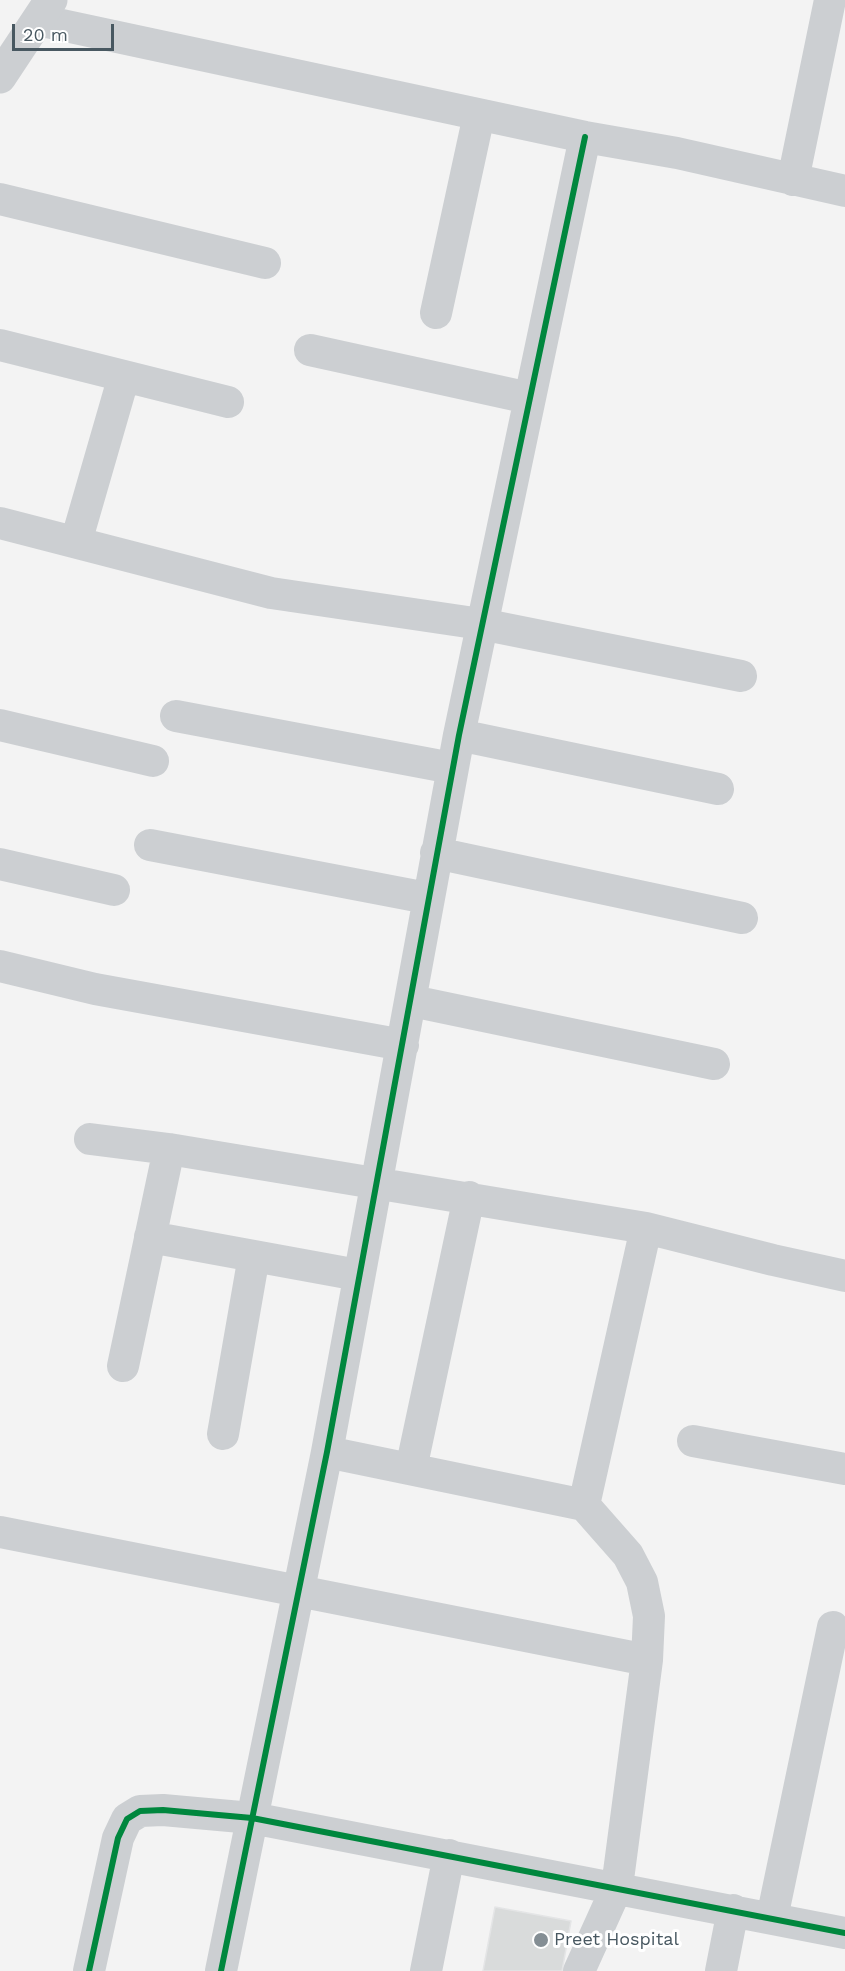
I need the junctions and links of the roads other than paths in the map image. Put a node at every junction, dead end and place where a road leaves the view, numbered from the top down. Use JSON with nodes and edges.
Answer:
{"nodes":[{"id":1,"x":830,"y":0,"type":"edge"},
{"id":2,"x":45,"y":10,"type":"edge"},
{"id":3,"x":0,"y":77,"type":"edge"},
{"id":4,"x":479,"y":115,"type":"junction"},
{"id":5,"x":585,"y":137,"type":"junction"},
{"id":6,"x":793,"y":180,"type":"junction"},
{"id":7,"x":845,"y":191,"type":"edge"},
{"id":8,"x":0,"y":199,"type":"edge"},
{"id":9,"x":265,"y":263,"type":"dead end"},
{"id":10,"x":436,"y":313,"type":"dead end"},
{"id":11,"x":0,"y":345,"type":"edge"},
{"id":12,"x":310,"y":350,"type":"dead end"},
{"id":13,"x":124,"y":376,"type":"junction"},
{"id":14,"x":529,"y":398,"type":"junction"},
{"id":15,"x":228,"y":402,"type":"dead end"},
{"id":16,"x":0,"y":523,"type":"edge"},
{"id":17,"x":76,"y":542,"type":"junction"},
{"id":18,"x":481,"y":624,"type":"junction"},
{"id":19,"x":741,"y":676,"type":"dead end"},
{"id":20,"x":176,"y":716,"type":"dead end"},
{"id":21,"x":0,"y":725,"type":"edge"},
{"id":22,"x":459,"y":735,"type":"junction"},
{"id":23,"x":153,"y":761,"type":"dead end"},
{"id":24,"x":452,"y":768,"type":"junction"},
{"id":25,"x":718,"y":789,"type":"dead end"},
{"id":26,"x":150,"y":845,"type":"dead end"},
{"id":27,"x":436,"y":853,"type":"junction"},
{"id":28,"x":0,"y":864,"type":"edge"},
{"id":29,"x":114,"y":890,"type":"dead end"},
{"id":30,"x":427,"y":898,"type":"junction"},
{"id":31,"x":742,"y":918,"type":"dead end"},
{"id":32,"x":0,"y":966,"type":"edge"},
{"id":33,"x":412,"y":1001,"type":"junction"},
{"id":34,"x":403,"y":1045,"type":"junction"},
{"id":35,"x":714,"y":1064,"type":"dead end"},
{"id":36,"x":90,"y":1139,"type":"dead end"},
{"id":37,"x":169,"y":1149,"type":"junction"},
{"id":38,"x":375,"y":1182,"type":"junction"},
{"id":39,"x":469,"y":1197,"type":"junction"},
{"id":40,"x":646,"y":1228,"type":"junction"},
{"id":41,"x":150,"y":1237,"type":"junction"},
{"id":42,"x":255,"y":1256,"type":"junction"},
{"id":43,"x":358,"y":1275,"type":"junction"},
{"id":44,"x":845,"y":1275,"type":"edge"},
{"id":45,"x":123,"y":1366,"type":"dead end"},
{"id":46,"x":223,"y":1434,"type":"dead end"},
{"id":47,"x":693,"y":1441,"type":"dead end"},
{"id":48,"x":327,"y":1452,"type":"junction"},
{"id":49,"x":411,"y":1469,"type":"junction"},
{"id":50,"x":845,"y":1469,"type":"edge"},
{"id":51,"x":584,"y":1505,"type":"junction"},
{"id":52,"x":0,"y":1532,"type":"edge"},
{"id":53,"x":299,"y":1590,"type":"junction"},
{"id":54,"x":833,"y":1627,"type":"dead end"},
{"id":55,"x":647,"y":1660,"type":"junction"},
{"id":56,"x":252,"y":1818,"type":"junction"},
{"id":57,"x":449,"y":1855,"type":"junction"},
{"id":58,"x":617,"y":1887,"type":"junction"},
{"id":59,"x":733,"y":1910,"type":"junction"},
{"id":60,"x":772,"y":1918,"type":"junction"},
{"id":61,"x":845,"y":1933,"type":"edge"},
{"id":62,"x":89,"y":1971,"type":"edge"},
{"id":63,"x":221,"y":1971,"type":"edge"},
{"id":64,"x":426,"y":1971,"type":"edge"},
{"id":65,"x":579,"y":1971,"type":"edge"},
{"id":66,"x":721,"y":1971,"type":"edge"}],
"edges":[{"from":1,"to":6,"type":"street"},
{"from":2,"to":3,"type":"street"},
{"from":2,"to":4,"type":"street"},
{"from":4,"to":5,"type":"street"},
{"from":4,"to":10,"type":"street"},
{"from":5,"to":6,"type":"street"},
{"from":5,"to":14,"type":"street"},
{"from":6,"to":7,"type":"street"},
{"from":8,"to":9,"type":"street"},
{"from":11,"to":13,"type":"street"},
{"from":12,"to":14,"type":"street"},
{"from":13,"to":15,"type":"street"},
{"from":13,"to":17,"type":"street"},
{"from":14,"to":18,"type":"street"},
{"from":16,"to":17,"type":"street"},
{"from":17,"to":18,"type":"street"},
{"from":18,"to":19,"type":"street"},
{"from":18,"to":22,"type":"street"},
{"from":20,"to":24,"type":"street"},
{"from":21,"to":23,"type":"street"},
{"from":22,"to":24,"type":"street"},
{"from":22,"to":25,"type":"street"},
{"from":24,"to":27,"type":"street"},
{"from":26,"to":30,"type":"street"},
{"from":27,"to":30,"type":"street"},
{"from":27,"to":31,"type":"street"},
{"from":28,"to":29,"type":"street"},
{"from":30,"to":33,"type":"street"},
{"from":32,"to":34,"type":"street"},
{"from":33,"to":34,"type":"street"},
{"from":33,"to":35,"type":"street"},
{"from":34,"to":38,"type":"street"},
{"from":36,"to":37,"type":"street"},
{"from":37,"to":38,"type":"street"},
{"from":37,"to":41,"type":"street"},
{"from":38,"to":39,"type":"street"},
{"from":38,"to":43,"type":"street"},
{"from":39,"to":40,"type":"street"},
{"from":39,"to":49,"type":"street"},
{"from":40,"to":44,"type":"street"},
{"from":40,"to":51,"type":"street"},
{"from":41,"to":42,"type":"street"},
{"from":41,"to":45,"type":"street"},
{"from":42,"to":43,"type":"street"},
{"from":42,"to":46,"type":"street"},
{"from":43,"to":48,"type":"street"},
{"from":47,"to":50,"type":"street"},
{"from":48,"to":49,"type":"street"},
{"from":48,"to":53,"type":"street"},
{"from":49,"to":51,"type":"street"},
{"from":51,"to":55,"type":"street"},
{"from":52,"to":53,"type":"street"},
{"from":53,"to":55,"type":"street"},
{"from":53,"to":56,"type":"street"},
{"from":54,"to":60,"type":"street"},
{"from":55,"to":58,"type":"street"},
{"from":56,"to":57,"type":"street"},
{"from":56,"to":62,"type":"street"},
{"from":56,"to":63,"type":"street"},
{"from":57,"to":58,"type":"street"},
{"from":57,"to":64,"type":"street"},
{"from":58,"to":59,"type":"street"},
{"from":58,"to":65,"type":"street"},
{"from":59,"to":60,"type":"street"},
{"from":59,"to":66,"type":"street"},
{"from":60,"to":61,"type":"street"}]}
